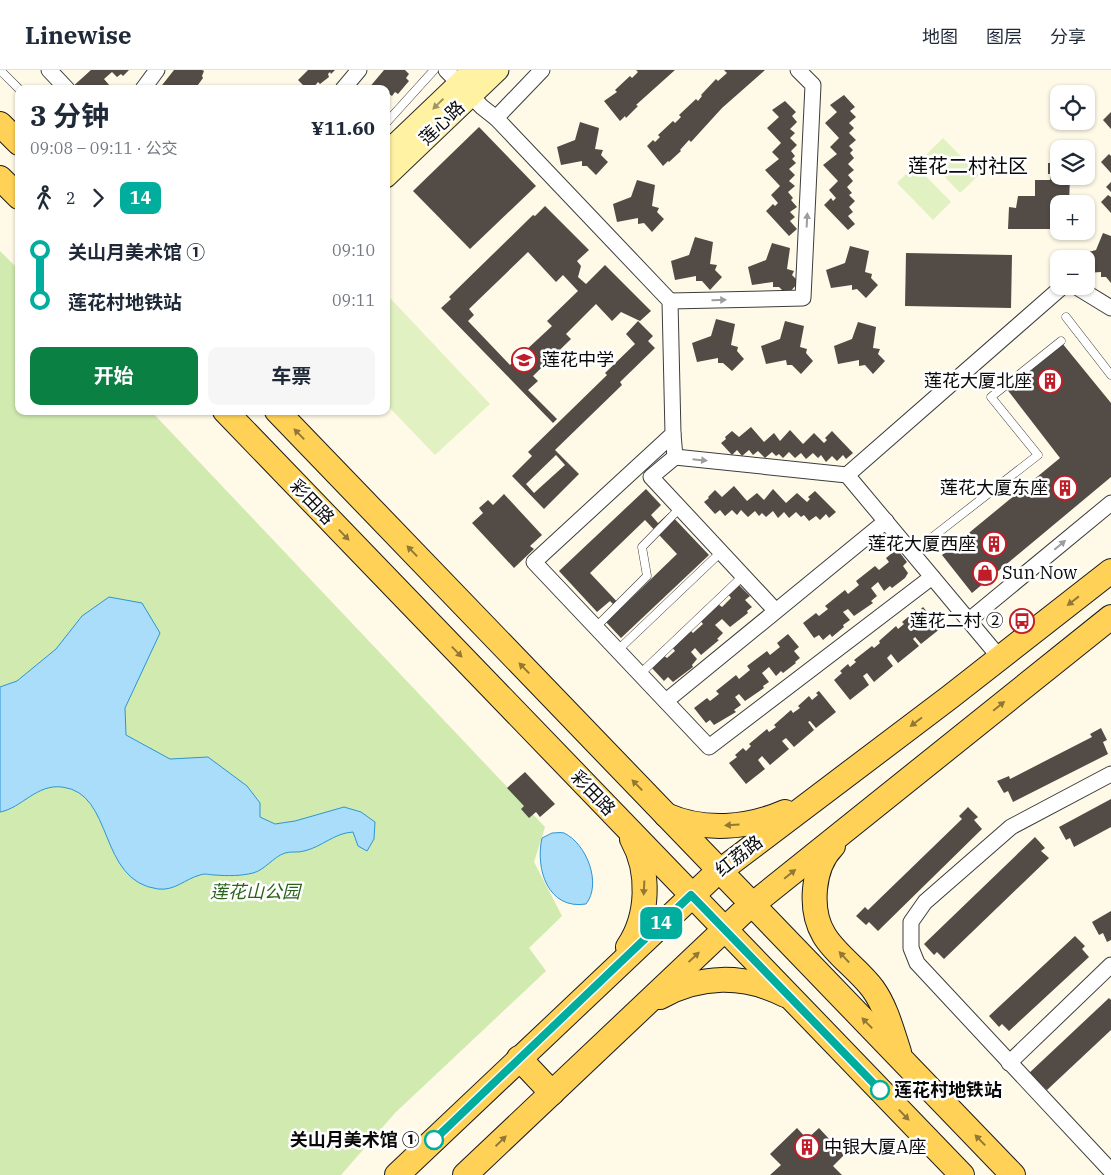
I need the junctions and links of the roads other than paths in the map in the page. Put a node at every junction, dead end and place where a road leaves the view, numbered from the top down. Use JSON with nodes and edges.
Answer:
{"nodes":[{"id":1,"x":0,"y":70,"type":"edge"},
{"id":2,"x":49,"y":70,"type":"edge"},
{"id":3,"x":157,"y":70,"type":"edge"},
{"id":4,"x":359,"y":70,"type":"edge"},
{"id":5,"x":434,"y":70,"type":"edge"},
{"id":6,"x":498,"y":70,"type":"edge"},
{"id":7,"x":542,"y":70,"type":"edge"},
{"id":8,"x":798,"y":70,"type":"edge"},
{"id":9,"x":462,"y":80,"type":"edge"},
{"id":10,"x":15,"y":85,"type":"edge"},
{"id":11,"x":63,"y":85,"type":"edge"},
{"id":12,"x":146,"y":85,"type":"edge"},
{"id":13,"x":346,"y":85,"type":"edge"},
{"id":14,"x":496,"y":118,"type":"junction"},
{"id":15,"x":390,"y":119,"type":"edge"},
{"id":16,"x":0,"y":124,"type":"edge"},
{"id":17,"x":15,"y":139,"type":"edge"},
{"id":18,"x":390,"y":149,"type":"edge"},
{"id":19,"x":390,"y":172,"type":"edge"},
{"id":20,"x":0,"y":178,"type":"edge"},
{"id":21,"x":15,"y":193,"type":"edge"},
{"id":22,"x":1053,"y":295,"type":"edge"},
{"id":23,"x":1090,"y":295,"type":"edge"},
{"id":24,"x":670,"y":301,"type":"junction"},
{"id":25,"x":1111,"y":308,"type":"edge"},
{"id":26,"x":1066,"y":317,"type":"dead end"},
{"id":27,"x":1061,"y":341,"type":"dead end"},
{"id":28,"x":1111,"y":375,"type":"edge"},
{"id":29,"x":229,"y":415,"type":"edge"},
{"id":30,"x":281,"y":415,"type":"edge"},
{"id":31,"x":673,"y":434,"type":"junction"},
{"id":32,"x":675,"y":457,"type":"junction"},
{"id":33,"x":848,"y":475,"type":"junction"},
{"id":34,"x":1111,"y":502,"type":"edge"},
{"id":35,"x":680,"y":508,"type":"junction"},
{"id":36,"x":886,"y":521,"type":"junction"},
{"id":37,"x":720,"y":552,"type":"junction"},
{"id":38,"x":912,"y":553,"type":"junction"},
{"id":39,"x":1111,"y":571,"type":"edge"},
{"id":40,"x":743,"y":576,"type":"junction"},
{"id":41,"x":932,"y":576,"type":"junction"},
{"id":42,"x":775,"y":610,"type":"junction"},
{"id":43,"x":1111,"y":617,"type":"edge"},
{"id":44,"x":968,"y":621,"type":"junction"},
{"id":45,"x":596,"y":628,"type":"junction"},
{"id":46,"x":618,"y":650,"type":"junction"},
{"id":47,"x":1000,"y":658,"type":"junction"},
{"id":48,"x":640,"y":674,"type":"junction"},
{"id":49,"x":950,"y":697,"type":"junction"},
{"id":50,"x":666,"y":701,"type":"junction"},
{"id":51,"x":973,"y":727,"type":"junction"},
{"id":52,"x":1111,"y":774,"type":"edge"},
{"id":53,"x":826,"y":790,"type":"junction"},
{"id":54,"x":666,"y":815,"type":"junction"},
{"id":55,"x":862,"y":816,"type":"junction"},
{"id":56,"x":625,"y":826,"type":"junction"},
{"id":57,"x":720,"y":870,"type":"junction"},
{"id":58,"x":691,"y":895,"type":"junction"},
{"id":59,"x":752,"y":904,"type":"junction"},
{"id":60,"x":724,"y":929,"type":"junction"},
{"id":61,"x":1111,"y":965,"type":"edge"},
{"id":62,"x":613,"y":969,"type":"junction"},
{"id":63,"x":792,"y":999,"type":"junction"},
{"id":64,"x":634,"y":1015,"type":"junction"},
{"id":65,"x":519,"y":1058,"type":"junction"},
{"id":66,"x":901,"y":1058,"type":"junction"},
{"id":67,"x":1008,"y":1063,"type":"junction"},
{"id":68,"x":552,"y":1093,"type":"junction"},
{"id":69,"x":1111,"y":1171,"type":"edge"},
{"id":70,"x":397,"y":1175,"type":"edge"},
{"id":71,"x":465,"y":1175,"type":"edge"},
{"id":72,"x":962,"y":1175,"type":"edge"},
{"id":73,"x":1013,"y":1175,"type":"edge"}],
"edges":[{"from":1,"to":10,"type":"lane"},
{"from":2,"to":11,"type":"street"},
{"from":3,"to":12,"type":"street"},
{"from":4,"to":13,"type":"street"},
{"from":5,"to":15,"type":"lane"},
{"from":6,"to":9,"type":"main road","name":"莲心路"},
{"from":7,"to":14,"type":"street"},
{"from":24,"to":8,"type":"street","one_way":true},
{"from":9,"to":14,"type":"street"},
{"from":9,"to":18,"type":"main road","name":"莲心路","one_way":true},
{"from":9,"to":19,"type":"main road","name":"莲心路"},
{"from":14,"to":24,"type":"street"},
{"from":16,"to":17,"type":"main road"},
{"from":20,"to":21,"type":"main road"},
{"from":22,"to":33,"type":"street"},
{"from":23,"to":25,"type":"street"},
{"from":24,"to":31,"type":"street"},
{"from":26,"to":28,"type":"lane"},
{"from":27,"to":38,"type":"lane"},
{"from":29,"to":56,"type":"main road","name":"彩田路","one_way":true},
{"from":54,"to":30,"type":"main road","one_way":true},
{"from":31,"to":32,"type":"street"},
{"from":31,"to":45,"type":"street"},
{"from":32,"to":33,"type":"street","one_way":true},
{"from":32,"to":35,"type":"street"},
{"from":33,"to":36,"type":"street"},
{"from":44,"to":34,"type":"street","one_way":true},
{"from":35,"to":37,"type":"street"},
{"from":35,"to":45,"type":"lane"},
{"from":36,"to":38,"type":"street"},
{"from":36,"to":42,"type":"street"},
{"from":37,"to":40,"type":"street"},
{"from":37,"to":46,"type":"lane"},
{"from":38,"to":41,"type":"street"},
{"from":39,"to":47,"type":"main road","name":"红荔路","one_way":true},
{"from":40,"to":42,"type":"street"},
{"from":40,"to":48,"type":"lane"},
{"from":41,"to":44,"type":"street"},
{"from":41,"to":50,"type":"street"},
{"from":42,"to":50,"type":"street"},
{"from":51,"to":43,"type":"main road","one_way":true},
{"from":44,"to":47,"type":"street"},
{"from":45,"to":46,"type":"street"},
{"from":46,"to":48,"type":"street"},
{"from":47,"to":49,"type":"main road","name":"红荔路"},
{"from":48,"to":50,"type":"street"},
{"from":49,"to":51,"type":"main road"},
{"from":49,"to":53,"type":"main road","name":"红荔路","one_way":true},
{"from":51,"to":55,"type":"main road"},
{"from":52,"to":67,"type":"street"},
{"from":53,"to":54,"type":"main road","one_way":true},
{"from":53,"to":57,"type":"main road","name":"红荔路"},
{"from":54,"to":57,"type":"main road"},
{"from":59,"to":55,"type":"main road","one_way":true},
{"from":66,"to":55,"type":"main road","one_way":true},
{"from":56,"to":58,"type":"main road","name":"彩田路"},
{"from":56,"to":62,"type":"main road","one_way":true},
{"from":57,"to":58,"type":"main road","name":"红荔路"},
{"from":57,"to":59,"type":"main road"},
{"from":58,"to":60,"type":"main road","name":"彩田路"},
{"from":58,"to":62,"type":"main road","name":"红荔路"},
{"from":59,"to":60,"type":"main road"},
{"from":66,"to":59,"type":"main road","one_way":true},
{"from":60,"to":63,"type":"main road","name":"彩田路"},
{"from":64,"to":60,"type":"main road","one_way":true},
{"from":61,"to":67,"type":"street"},
{"from":62,"to":65,"type":"main road","name":"红荔路"},
{"from":63,"to":64,"type":"main road"},
{"from":63,"to":72,"type":"main road","name":"彩田路","one_way":true},
{"from":64,"to":68,"type":"main road"},
{"from":65,"to":68,"type":"main road"},
{"from":65,"to":70,"type":"main road","name":"红荔路"},
{"from":73,"to":66,"type":"main road","one_way":true},
{"from":67,"to":69,"type":"street"},
{"from":71,"to":68,"type":"main road","one_way":true}]}
